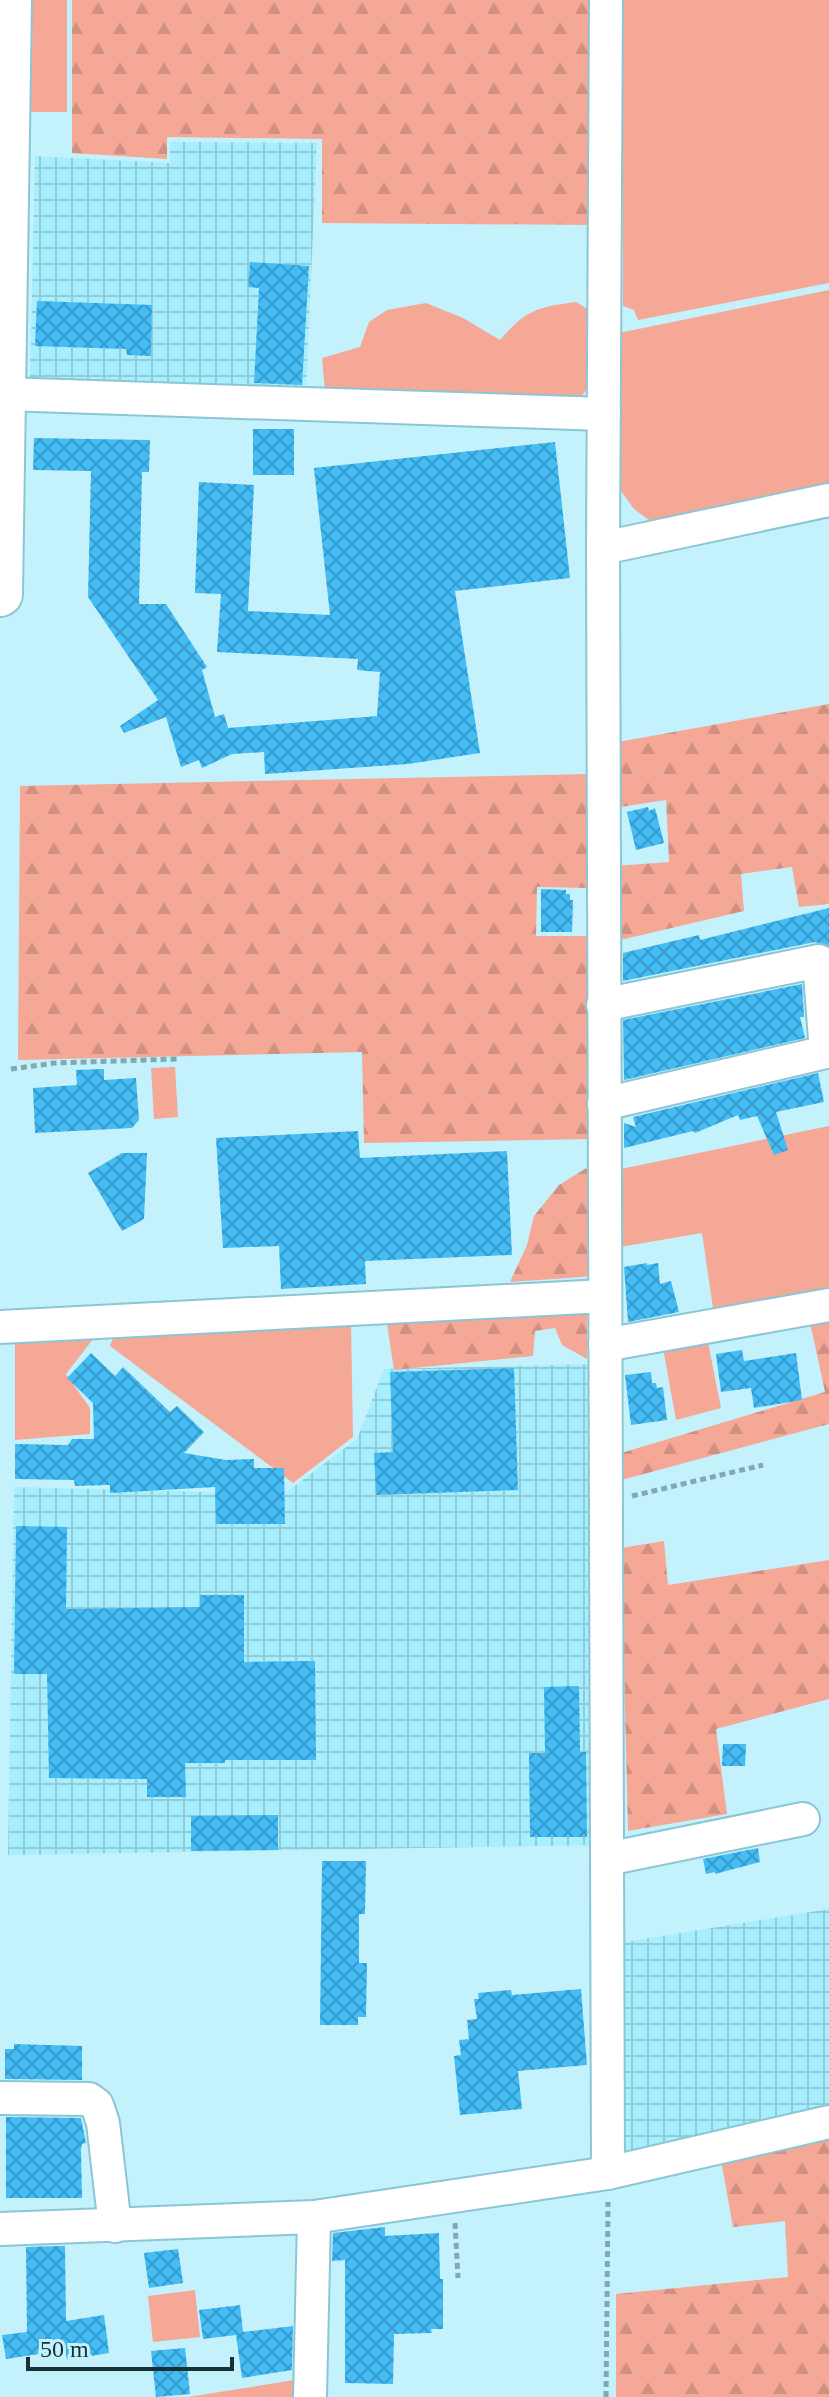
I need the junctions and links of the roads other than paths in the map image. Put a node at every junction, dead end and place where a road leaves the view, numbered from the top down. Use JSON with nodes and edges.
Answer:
{"nodes":[{"id":1,"x":9,"y":0,"type":"edge"},
{"id":2,"x":606,"y":0,"type":"edge"},
{"id":3,"x":4,"y":394,"type":"junction"},
{"id":4,"x":604,"y":414,"type":"junction"},
{"id":5,"x":829,"y":500,"type":"edge"},
{"id":6,"x":603,"y":548,"type":"junction"},
{"id":7,"x":0,"y":594,"type":"edge"},
{"id":8,"x":603,"y":1005,"type":"junction"},
{"id":9,"x":604,"y":1104,"type":"junction"},
{"id":10,"x":604,"y":1296,"type":"junction"},
{"id":11,"x":829,"y":1305,"type":"edge"},
{"id":12,"x":0,"y":1327,"type":"edge"},
{"id":13,"x":605,"y":1345,"type":"junction"},
{"id":14,"x":803,"y":1819,"type":"dead end"},
{"id":15,"x":607,"y":1859,"type":"junction"},
{"id":16,"x":0,"y":2098,"type":"edge"},
{"id":17,"x":829,"y":2122,"type":"edge"},
{"id":18,"x":608,"y":2173,"type":"junction"},
{"id":19,"x":314,"y":2217,"type":"junction"},
{"id":20,"x":115,"y":2226,"type":"junction"},
{"id":21,"x":0,"y":2229,"type":"edge"},
{"id":22,"x":310,"y":2397,"type":"edge"}],
"edges":[{"from":1,"to":3,"type":"main road"},
{"from":2,"to":4,"type":"street"},
{"from":3,"to":4,"type":"street"},
{"from":3,"to":7,"type":"main road"},
{"from":4,"to":6,"type":"street"},
{"from":5,"to":6,"type":"street"},
{"from":6,"to":8,"type":"street"},
{"from":8,"to":9,"type":"street"},
{"from":8,"to":9,"type":"street"},
{"from":9,"to":10,"type":"street"},
{"from":10,"to":12,"type":"street"},
{"from":10,"to":13,"type":"street"},
{"from":11,"to":13,"type":"street"},
{"from":13,"to":15,"type":"street"},
{"from":14,"to":15,"type":"street"},
{"from":15,"to":18,"type":"street"},
{"from":16,"to":20,"type":"street"},
{"from":17,"to":18,"type":"street"},
{"from":18,"to":19,"type":"street"},
{"from":19,"to":20,"type":"street"},
{"from":19,"to":22,"type":"street"},
{"from":20,"to":21,"type":"street"}]}
